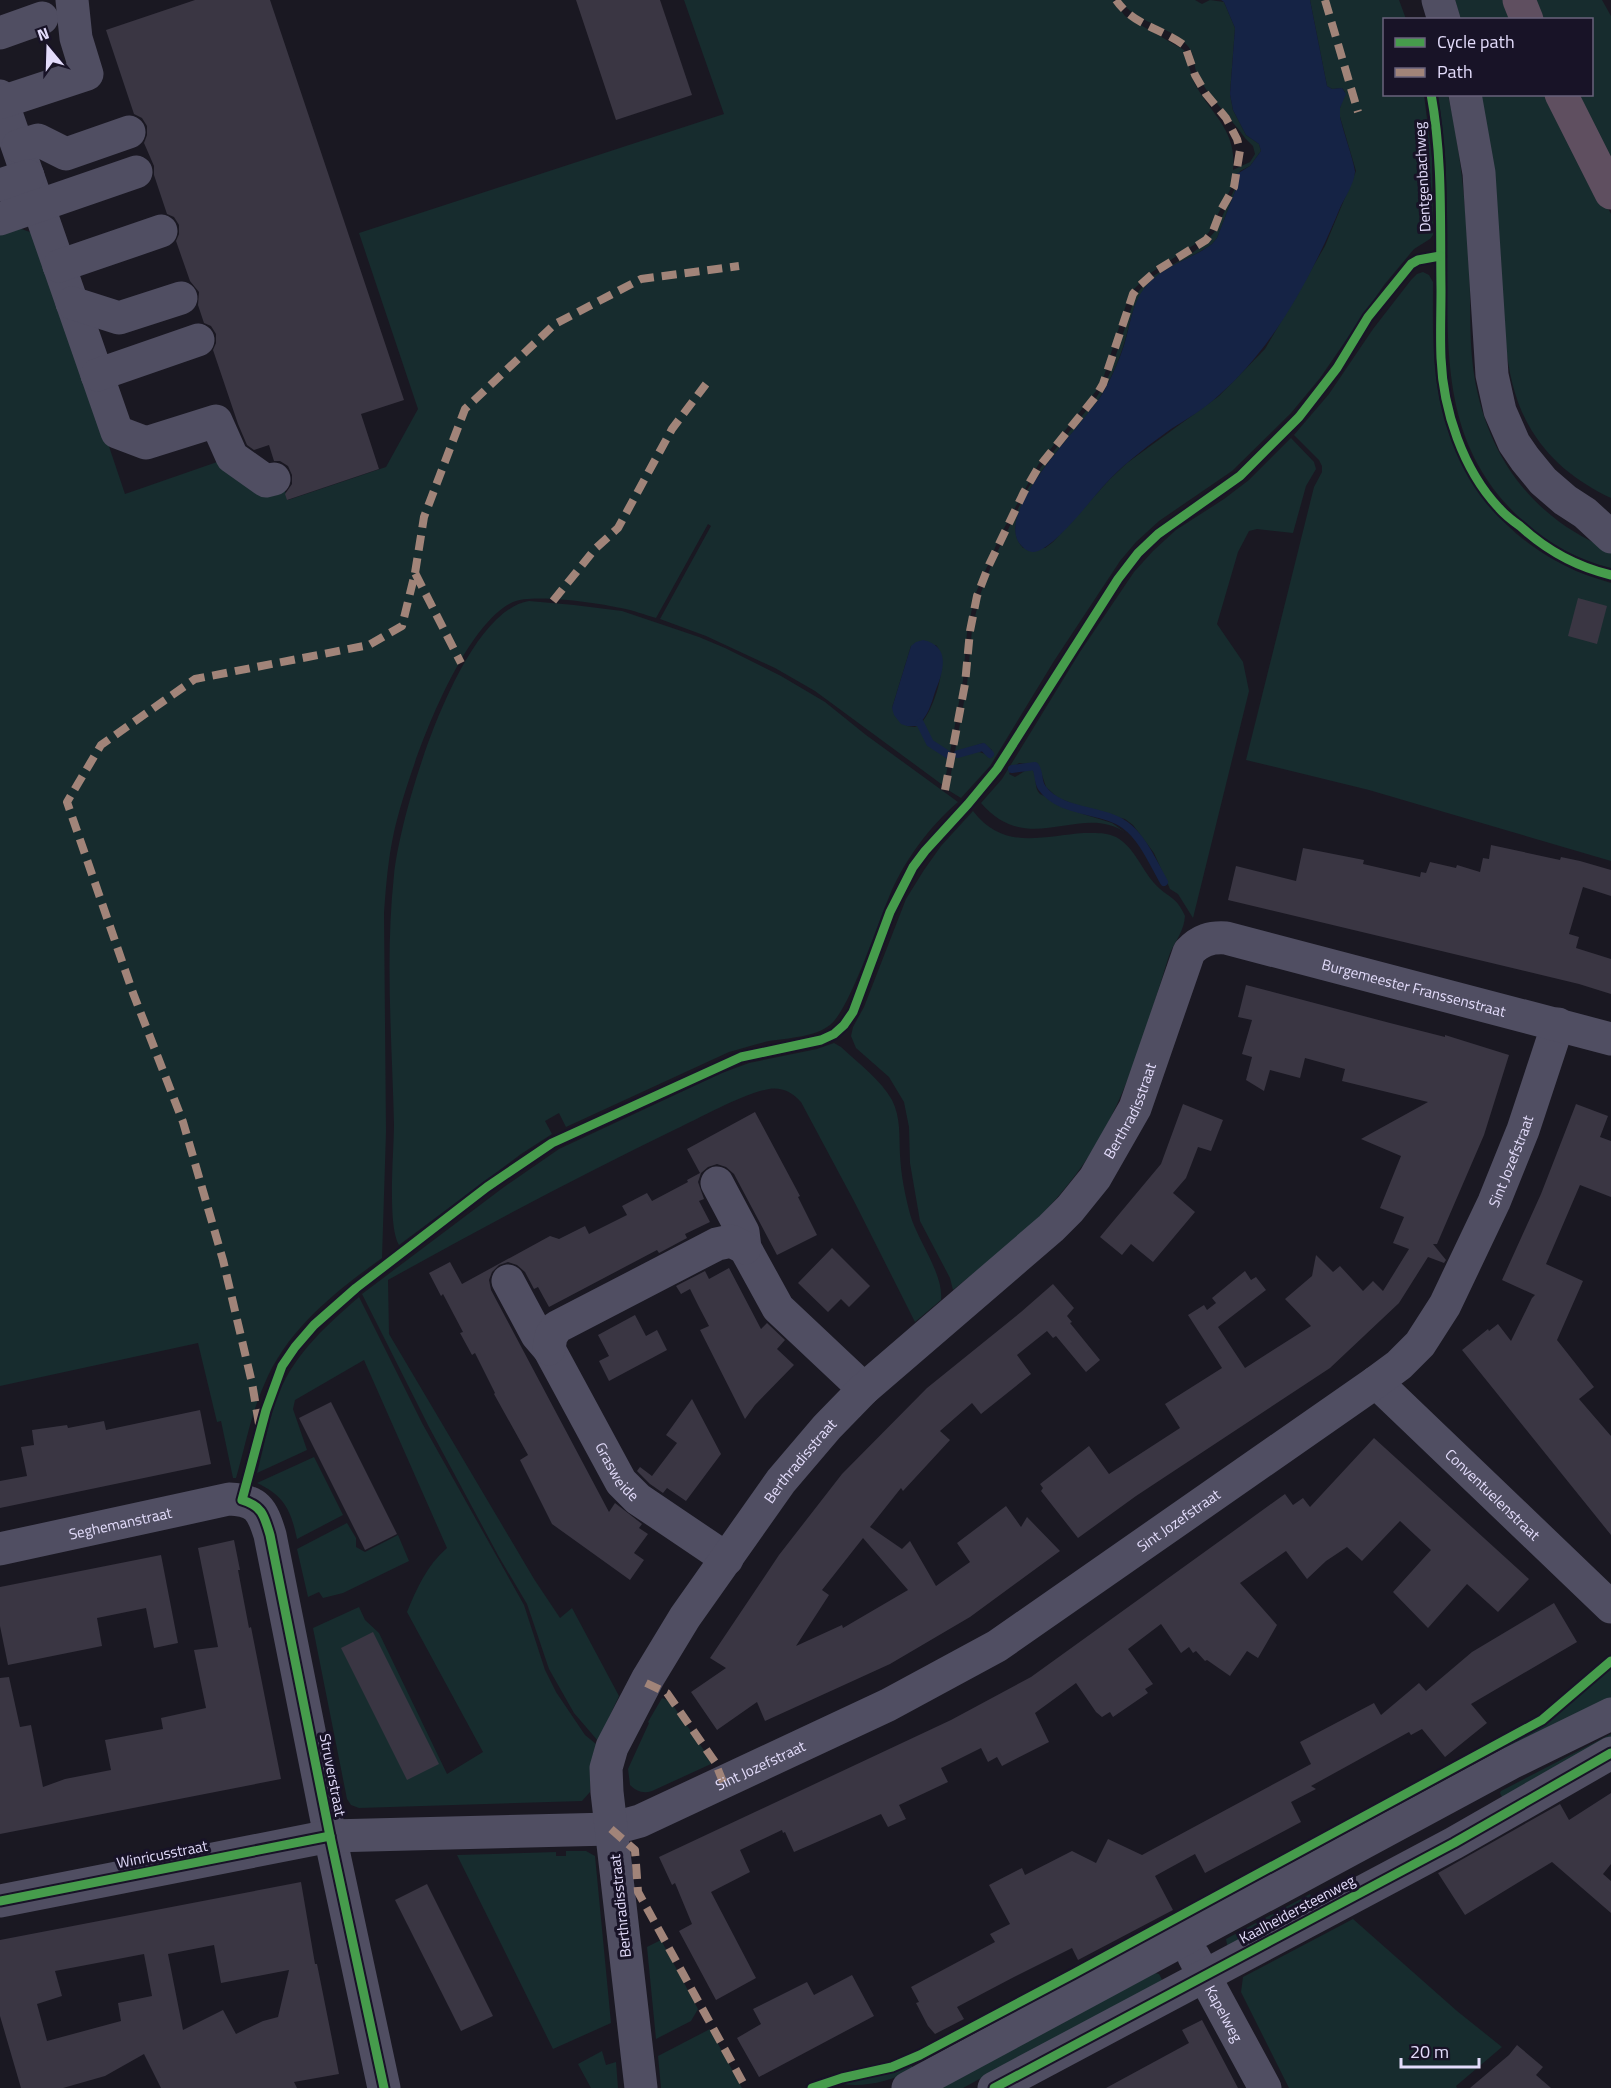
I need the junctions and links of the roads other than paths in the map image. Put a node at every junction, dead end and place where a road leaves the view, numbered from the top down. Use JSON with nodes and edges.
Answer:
{"nodes":[{"id":1,"x":1438,"y":0,"type":"edge"},
{"id":2,"x":1519,"y":0,"type":"edge"},
{"id":3,"x":81,"y":3,"type":"edge"},
{"id":4,"x":42,"y":18,"type":"dead end"},
{"id":5,"x":1443,"y":18,"type":"edge"},
{"id":6,"x":1526,"y":18,"type":"edge"},
{"id":7,"x":0,"y":33,"type":"edge"},
{"id":8,"x":1464,"y":96,"type":"edge"},
{"id":9,"x":1562,"y":96,"type":"edge"},
{"id":10,"x":2,"y":108,"type":"edge"},
{"id":11,"x":129,"y":132,"type":"dead end"},
{"id":12,"x":15,"y":169,"type":"edge"},
{"id":13,"x":136,"y":172,"type":"dead end"},
{"id":14,"x":1611,"y":193,"type":"edge"},
{"id":15,"x":38,"y":206,"type":"junction"},
{"id":16,"x":0,"y":219,"type":"edge"},
{"id":17,"x":161,"y":231,"type":"dead end"},
{"id":18,"x":59,"y":266,"type":"junction"},
{"id":19,"x":181,"y":298,"type":"dead end"},
{"id":20,"x":72,"y":303,"type":"junction"},
{"id":21,"x":198,"y":340,"type":"dead end"},
{"id":22,"x":97,"y":375,"type":"junction"},
{"id":23,"x":274,"y":479,"type":"dead end"},
{"id":24,"x":1598,"y":513,"type":"edge"},
{"id":25,"x":1611,"y":537,"type":"edge"},
{"id":26,"x":1216,"y":938,"type":"joint"},
{"id":27,"x":1558,"y":1024,"type":"junction"},
{"id":28,"x":1611,"y":1039,"type":"edge"},
{"id":29,"x":717,"y":1183,"type":"dead end"},
{"id":30,"x":745,"y":1248,"type":"junction"},
{"id":31,"x":508,"y":1281,"type":"dead end"},
{"id":32,"x":549,"y":1350,"type":"junction"},
{"id":33,"x":1376,"y":1382,"type":"junction"},
{"id":34,"x":864,"y":1389,"type":"junction"},
{"id":35,"x":244,"y":1490,"type":"joint"},
{"id":36,"x":0,"y":1549,"type":"edge"},
{"id":37,"x":727,"y":1560,"type":"junction"},
{"id":38,"x":1611,"y":1606,"type":"edge"},
{"id":39,"x":1611,"y":1714,"type":"edge"},
{"id":40,"x":1611,"y":1753,"type":"edge"},
{"id":41,"x":612,"y":1829,"type":"junction"},
{"id":42,"x":330,"y":1836,"type":"junction"},
{"id":43,"x":0,"y":1901,"type":"edge"},
{"id":44,"x":1185,"y":1940,"type":"junction"},
{"id":45,"x":1204,"y":1975,"type":"junction"},
{"id":46,"x":384,"y":2088,"type":"edge"},
{"id":47,"x":641,"y":2088,"type":"edge"},
{"id":48,"x":908,"y":2088,"type":"edge"},
{"id":49,"x":994,"y":2088,"type":"edge"},
{"id":50,"x":1265,"y":2088,"type":"edge"}],
"edges":[{"from":1,"to":5,"type":"street"},
{"from":2,"to":6,"type":"highway"},
{"from":3,"to":10,"type":"street"},
{"from":4,"to":7,"type":"street"},
{"from":8,"to":24,"type":"street"},
{"from":9,"to":14,"type":"highway"},
{"from":10,"to":12,"type":"street"},
{"from":11,"to":12,"type":"street"},
{"from":12,"to":15,"type":"street"},
{"from":13,"to":15,"type":"street"},
{"from":15,"to":16,"type":"street"},
{"from":15,"to":18,"type":"street"},
{"from":17,"to":18,"type":"street"},
{"from":18,"to":20,"type":"street"},
{"from":19,"to":20,"type":"street"},
{"from":20,"to":22,"type":"street"},
{"from":21,"to":22,"type":"street"},
{"from":22,"to":23,"type":"street"},
{"from":24,"to":25,"type":"street"},
{"from":26,"to":27,"type":"street","name":"Burgemeester Franssenstraat"},
{"from":26,"to":34,"type":"street","name":"Berthradisstraat"},
{"from":27,"to":28,"type":"street","name":"Burgemeester Franssenstraat"},
{"from":27,"to":33,"type":"street","name":"Sint Jozefstraat"},
{"from":29,"to":30,"type":"street"},
{"from":30,"to":32,"type":"street"},
{"from":30,"to":34,"type":"street"},
{"from":31,"to":32,"type":"street","name":"Grasweide"},
{"from":32,"to":37,"type":"street","name":"Grasweide"},
{"from":33,"to":38,"type":"street","name":"Conventuelenstraat"},
{"from":33,"to":41,"type":"street","name":"Sint Jozefstraat"},
{"from":34,"to":37,"type":"street","name":"Berthradisstraat"},
{"from":35,"to":36,"type":"street","name":"Seghemanstraat"},
{"from":35,"to":42,"type":"street","name":"Struverstraat"},
{"from":37,"to":41,"type":"street","name":"Berthradisstraat"},
{"from":39,"to":44,"type":"street","name":"Kaalheidersteenweg"},
{"from":40,"to":45,"type":"street","name":"Kaalheidersteenweg"},
{"from":41,"to":42,"type":"street","name":"Winricusstraat"},
{"from":41,"to":47,"type":"street","name":"Berthradisstraat"},
{"from":42,"to":43,"type":"street","name":"Winricusstraat"},
{"from":42,"to":46,"type":"street","name":"Struverstraat"},
{"from":44,"to":45,"type":"street","name":"Kapelweg"},
{"from":44,"to":48,"type":"street","name":"Kaalheidersteenweg"},
{"from":45,"to":49,"type":"street","name":"Kaalheidersteenweg"},
{"from":45,"to":50,"type":"street","name":"Kapelweg"}]}
